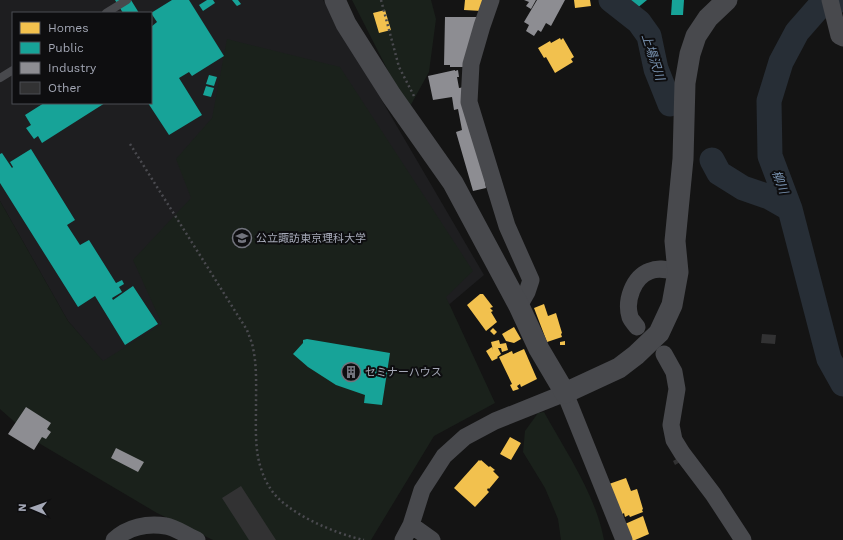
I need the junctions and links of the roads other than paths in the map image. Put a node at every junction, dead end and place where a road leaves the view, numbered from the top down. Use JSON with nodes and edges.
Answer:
{"nodes":[{"id":1,"x":127,"y":0,"type":"edge"},
{"id":2,"x":335,"y":0,"type":"edge"},
{"id":3,"x":492,"y":0,"type":"edge"},
{"id":4,"x":728,"y":0,"type":"edge"},
{"id":5,"x":830,"y":0,"type":"edge"},
{"id":6,"x":108,"y":12,"type":"edge"},
{"id":7,"x":843,"y":38,"type":"edge"},
{"id":8,"x":12,"y":71,"type":"edge"},
{"id":9,"x":0,"y":78,"type":"edge"},
{"id":10,"x":678,"y":272,"type":"junction"},
{"id":11,"x":519,"y":306,"type":"junction"},
{"id":12,"x":637,"y":327,"type":"dead end"},
{"id":13,"x":664,"y":354,"type":"dead end"},
{"id":14,"x":565,"y":393,"type":"junction"},
{"id":15,"x":411,"y":525,"type":"junction"},
{"id":16,"x":114,"y":540,"type":"edge"},
{"id":17,"x":197,"y":540,"type":"edge"},
{"id":18,"x":403,"y":540,"type":"edge"},
{"id":19,"x":432,"y":540,"type":"edge"},
{"id":20,"x":624,"y":540,"type":"edge"},
{"id":21,"x":743,"y":540,"type":"edge"}],
"edges":[{"from":1,"to":6,"type":"lane"},
{"from":2,"to":11,"type":"street"},
{"from":3,"to":11,"type":"street"},
{"from":4,"to":10,"type":"street"},
{"from":5,"to":7,"type":"street"},
{"from":8,"to":9,"type":"lane"},
{"from":10,"to":12,"type":"street"},
{"from":10,"to":14,"type":"street"},
{"from":11,"to":14,"type":"street"},
{"from":13,"to":21,"type":"street"},
{"from":14,"to":15,"type":"street"},
{"from":14,"to":20,"type":"street"},
{"from":15,"to":18,"type":"street"},
{"from":15,"to":19,"type":"street"},
{"from":16,"to":17,"type":"street"}]}
